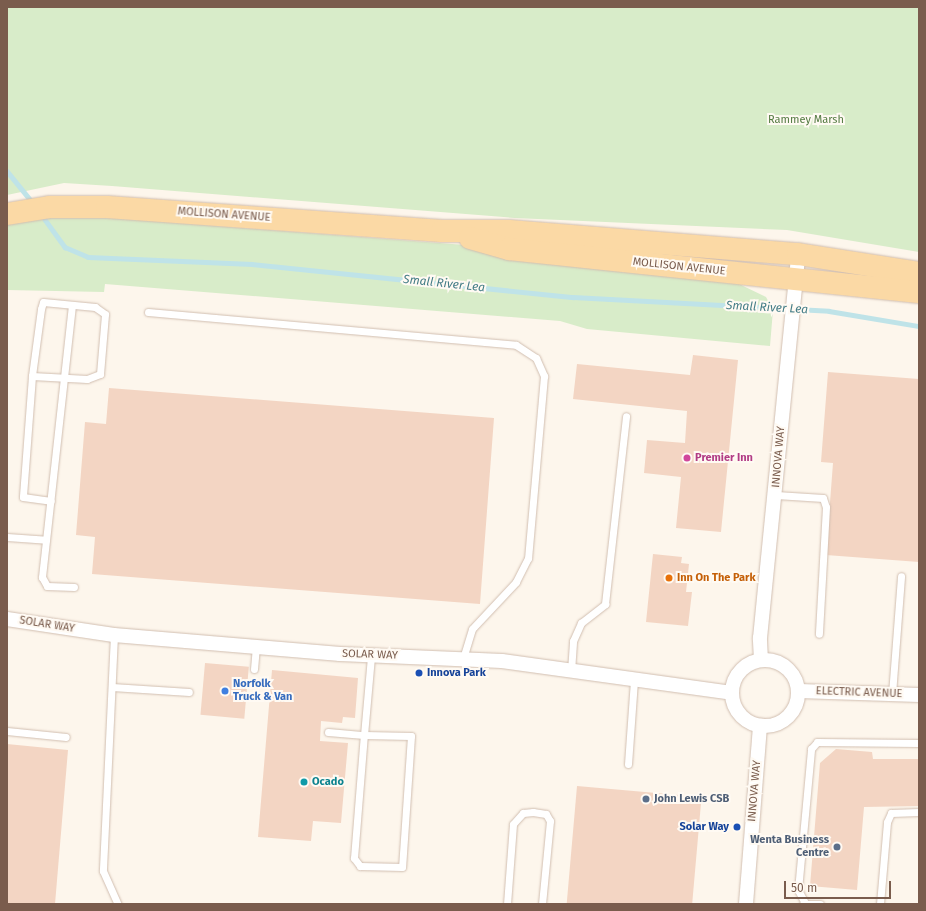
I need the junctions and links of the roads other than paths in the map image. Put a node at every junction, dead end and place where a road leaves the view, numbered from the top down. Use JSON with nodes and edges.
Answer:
{"nodes":[{"id":1,"x":17,"y":212,"type":"edge"},
{"id":2,"x":442,"y":231,"type":"junction"},
{"id":3,"x":798,"y":254,"type":"junction"},
{"id":4,"x":919,"y":273,"type":"edge"},
{"id":5,"x":796,"y":280,"type":"junction"},
{"id":6,"x":919,"y":292,"type":"edge"},
{"id":7,"x":72,"y":305,"type":"junction"},
{"id":8,"x":148,"y":312,"type":"dead end"},
{"id":9,"x":32,"y":376,"type":"junction"},
{"id":10,"x":65,"y":378,"type":"junction"},
{"id":11,"x":626,"y":416,"type":"dead end"},
{"id":12,"x":776,"y":495,"type":"junction"},
{"id":13,"x":51,"y":501,"type":"junction"},
{"id":14,"x":7,"y":537,"type":"edge"},
{"id":15,"x":46,"y":540,"type":"junction"},
{"id":16,"x":900,"y":576,"type":"dead end"},
{"id":17,"x":74,"y":587,"type":"dead end"},
{"id":18,"x":7,"y":619,"type":"edge"},
{"id":19,"x":819,"y":634,"type":"dead end"},
{"id":20,"x":114,"y":635,"type":"junction"},
{"id":21,"x":256,"y":646,"type":"junction"},
{"id":22,"x":371,"y":656,"type":"junction"},
{"id":23,"x":463,"y":658,"type":"junction"},
{"id":24,"x":761,"y":660,"type":"junction"},
{"id":25,"x":254,"y":669,"type":"dead end"},
{"id":26,"x":571,"y":671,"type":"junction"},
{"id":27,"x":634,"y":680,"type":"junction"},
{"id":28,"x":112,"y":686,"type":"junction"},
{"id":29,"x":799,"y":691,"type":"junction"},
{"id":30,"x":189,"y":692,"type":"dead end"},
{"id":31,"x":732,"y":693,"type":"junction"},
{"id":32,"x":892,"y":694,"type":"junction"},
{"id":33,"x":919,"y":695,"type":"edge"},
{"id":34,"x":760,"y":726,"type":"junction"},
{"id":35,"x":7,"y":731,"type":"edge"},
{"id":36,"x":328,"y":732,"type":"dead end"},
{"id":37,"x":364,"y":735,"type":"junction"},
{"id":38,"x":66,"y":737,"type":"dead end"},
{"id":39,"x":919,"y":743,"type":"edge"},
{"id":40,"x":628,"y":764,"type":"dead end"},
{"id":41,"x":919,"y":812,"type":"edge"},
{"id":42,"x":118,"y":904,"type":"edge"},
{"id":43,"x":507,"y":904,"type":"edge"},
{"id":44,"x":542,"y":904,"type":"edge"},
{"id":45,"x":746,"y":904,"type":"edge"},
{"id":46,"x":804,"y":904,"type":"edge"},
{"id":47,"x":820,"y":904,"type":"edge"},
{"id":48,"x":880,"y":904,"type":"edge"}],
"edges":[{"from":1,"to":2,"type":"main road","name":"MOLLISON AVENUE"},
{"from":2,"to":3,"type":"main road","name":"MOLLISON AVENUE"},
{"from":2,"to":5,"type":"main road","name":"MOLLISON AVENUE"},
{"from":3,"to":4,"type":"main road","name":"MOLLISON AVENUE"},
{"from":3,"to":5,"type":"street","name":"INNOVA WAY"},
{"from":5,"to":6,"type":"main road","name":"MOLLISON AVENUE"},
{"from":5,"to":12,"type":"street","name":"INNOVA WAY"},
{"from":7,"to":9,"type":"lane"},
{"from":7,"to":10,"type":"lane"},
{"from":7,"to":10,"type":"lane"},
{"from":8,"to":23,"type":"lane"},
{"from":9,"to":10,"type":"lane"},
{"from":9,"to":13,"type":"lane"},
{"from":10,"to":13,"type":"lane"},
{"from":11,"to":26,"type":"lane"},
{"from":12,"to":19,"type":"lane"},
{"from":12,"to":24,"type":"street","name":"INNOVA WAY"},
{"from":13,"to":15,"type":"lane"},
{"from":14,"to":15,"type":"lane"},
{"from":15,"to":17,"type":"lane"},
{"from":16,"to":32,"type":"lane"},
{"from":18,"to":20,"type":"street","name":"SOLAR WAY"},
{"from":20,"to":21,"type":"street","name":"SOLAR WAY"},
{"from":20,"to":28,"type":"lane"},
{"from":21,"to":22,"type":"street","name":"SOLAR WAY"},
{"from":21,"to":25,"type":"lane"},
{"from":22,"to":23,"type":"street","name":"SOLAR WAY"},
{"from":22,"to":37,"type":"lane"},
{"from":23,"to":26,"type":"street","name":"SOLAR WAY"},
{"from":24,"to":29,"type":"street"},
{"from":24,"to":31,"type":"street"},
{"from":26,"to":27,"type":"street","name":"SOLAR WAY"},
{"from":27,"to":31,"type":"street","name":"SOLAR WAY"},
{"from":27,"to":40,"type":"lane"},
{"from":28,"to":30,"type":"lane"},
{"from":28,"to":42,"type":"lane"},
{"from":29,"to":32,"type":"street","name":"ELECTRIC AVENUE"},
{"from":29,"to":34,"type":"street"},
{"from":31,"to":34,"type":"street"},
{"from":32,"to":33,"type":"street","name":"ELECTRIC AVENUE"},
{"from":34,"to":45,"type":"street","name":"INNOVA WAY"},
{"from":35,"to":38,"type":"lane"},
{"from":36,"to":37,"type":"lane"},
{"from":37,"to":37,"type":"lane"},
{"from":39,"to":46,"type":"lane"},
{"from":41,"to":48,"type":"lane"},
{"from":43,"to":44,"type":"lane"},
{"from":46,"to":47,"type":"lane"}]}
